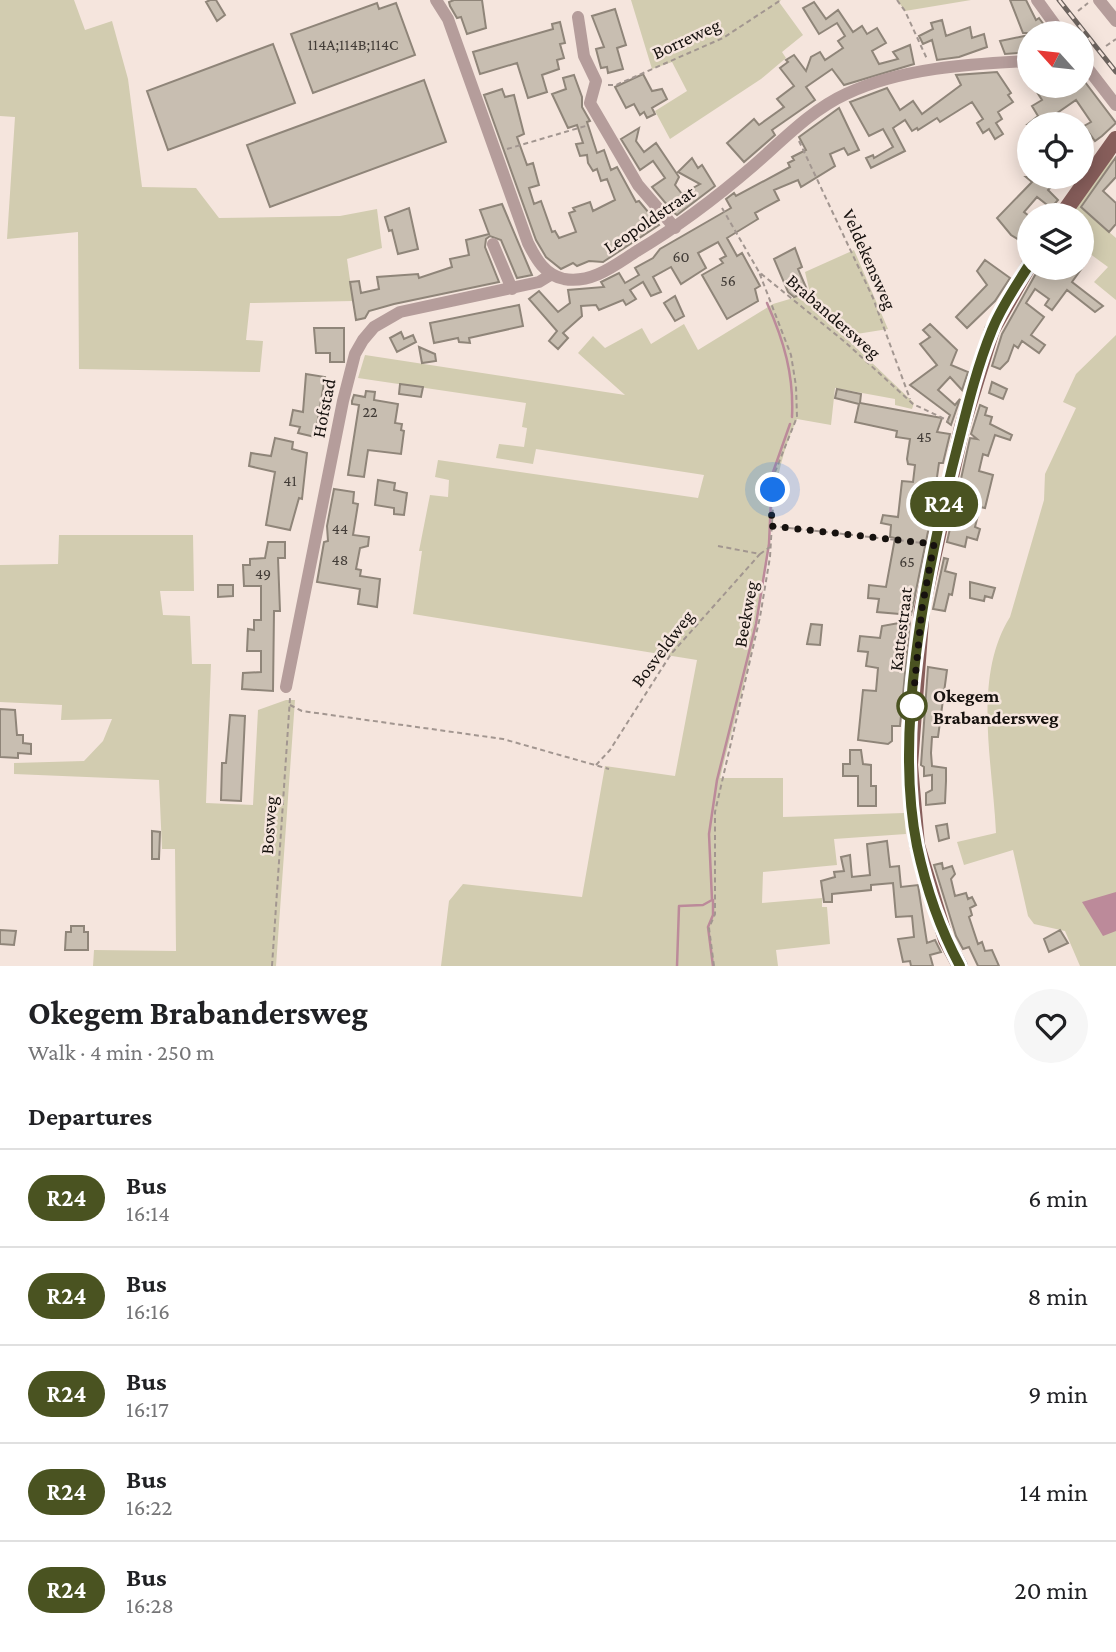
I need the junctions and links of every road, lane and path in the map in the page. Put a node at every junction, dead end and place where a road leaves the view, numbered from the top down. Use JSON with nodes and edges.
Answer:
{"nodes":[{"id":1,"x":436,"y":0,"type":"edge"},
{"id":2,"x":781,"y":0,"type":"edge"},
{"id":3,"x":897,"y":0,"type":"edge"},
{"id":4,"x":1037,"y":0,"type":"edge"},
{"id":5,"x":1091,"y":0,"type":"edge"},
{"id":6,"x":1099,"y":0,"type":"edge"},
{"id":7,"x":1078,"y":11,"type":"dead end"},
{"id":8,"x":578,"y":16,"type":"dead end"},
{"id":9,"x":1052,"y":21,"type":"edge"},
{"id":10,"x":1116,"y":21,"type":"edge"},
{"id":11,"x":1116,"y":38,"type":"edge"},
{"id":12,"x":1106,"y":46,"type":"dead end"},
{"id":13,"x":1017,"y":62,"type":"edge"},
{"id":14,"x":930,"y":71,"type":"junction"},
{"id":15,"x":1094,"y":77,"type":"edge"},
{"id":16,"x":596,"y":86,"type":"junction"},
{"id":17,"x":1116,"y":105,"type":"edge"},
{"id":18,"x":600,"y":122,"type":"junction"},
{"id":19,"x":794,"y":131,"type":"junction"},
{"id":20,"x":1116,"y":139,"type":"edge"},
{"id":21,"x":496,"y":152,"type":"junction"},
{"id":22,"x":717,"y":197,"type":"junction"},
{"id":23,"x":1071,"y":203,"type":"edge"},
{"id":24,"x":675,"y":228,"type":"junction"},
{"id":25,"x":494,"y":244,"type":"dead end"},
{"id":26,"x":759,"y":272,"type":"junction"},
{"id":27,"x":552,"y":274,"type":"junction"},
{"id":28,"x":1020,"y":280,"type":"edge"},
{"id":29,"x":512,"y":289,"type":"junction"},
{"id":30,"x":911,"y":402,"type":"junction"},
{"id":31,"x":962,"y":427,"type":"junction"},
{"id":32,"x":771,"y":526,"type":"junction"},
{"id":33,"x":934,"y":544,"type":"junction"},
{"id":34,"x":719,"y":546,"type":"dead end"},
{"id":35,"x":770,"y":547,"type":"junction"},
{"id":36,"x":760,"y":554,"type":"junction"},
{"id":37,"x":286,"y":687,"type":"joint"},
{"id":38,"x":290,"y":705,"type":"junction"},
{"id":39,"x":596,"y":766,"type":"junction"},
{"id":40,"x":609,"y":769,"type":"dead end"},
{"id":41,"x":272,"y":966,"type":"edge"},
{"id":42,"x":714,"y":966,"type":"edge"},
{"id":43,"x":960,"y":966,"type":"edge"}],
"edges":[{"from":1,"to":21,"type":"street"},
{"from":2,"to":16,"type":"path","name":"Borreweg"},
{"from":3,"to":14,"type":"path"},
{"from":4,"to":9,"type":"street"},
{"from":5,"to":7,"type":"path"},
{"from":6,"to":10,"type":"street"},
{"from":8,"to":16,"type":"street"},
{"from":11,"to":12,"type":"path"},
{"from":13,"to":14,"type":"street","name":"Leopoldstraat"},
{"from":14,"to":19,"type":"street","name":"Leopoldstraat"},
{"from":15,"to":17,"type":"street"},
{"from":16,"to":18,"type":"street"},
{"from":18,"to":21,"type":"path"},
{"from":18,"to":24,"type":"street"},
{"from":19,"to":22,"type":"street","name":"Leopoldstraat"},
{"from":19,"to":30,"type":"path","name":"Veldekensweg"},
{"from":20,"to":23,"type":"main road"},
{"from":21,"to":27,"type":"street"},
{"from":22,"to":24,"type":"street","name":"Leopoldstraat"},
{"from":22,"to":26,"type":"path","name":"Brabandersweg"},
{"from":24,"to":27,"type":"street","name":"Leopoldstraat"},
{"from":25,"to":29,"type":"street"},
{"from":26,"to":30,"type":"path","name":"Brabandersweg"},
{"from":26,"to":32,"type":"path","name":"Beekweg"},
{"from":27,"to":29,"type":"street","name":"Hofstad"},
{"from":28,"to":31,"type":"main road","name":"Kattestraat"},
{"from":29,"to":37,"type":"street","name":"Hofstad"},
{"from":30,"to":31,"type":"path","name":"Brabandersweg"},
{"from":31,"to":33,"type":"main road","name":"Kattestraat"},
{"from":32,"to":33,"type":"path"},
{"from":32,"to":35,"type":"path","name":"Beekweg"},
{"from":33,"to":43,"type":"main road","name":"Kattestraat"},
{"from":34,"to":36,"type":"path"},
{"from":35,"to":36,"type":"path","name":"Bosveldweg"},
{"from":35,"to":42,"type":"path","name":"Beekweg"},
{"from":36,"to":39,"type":"path","name":"Bosveldweg"},
{"from":37,"to":38,"type":"path","name":"Bosweg"},
{"from":38,"to":39,"type":"path"},
{"from":38,"to":41,"type":"path","name":"Bosweg"},
{"from":39,"to":40,"type":"path"}]}
